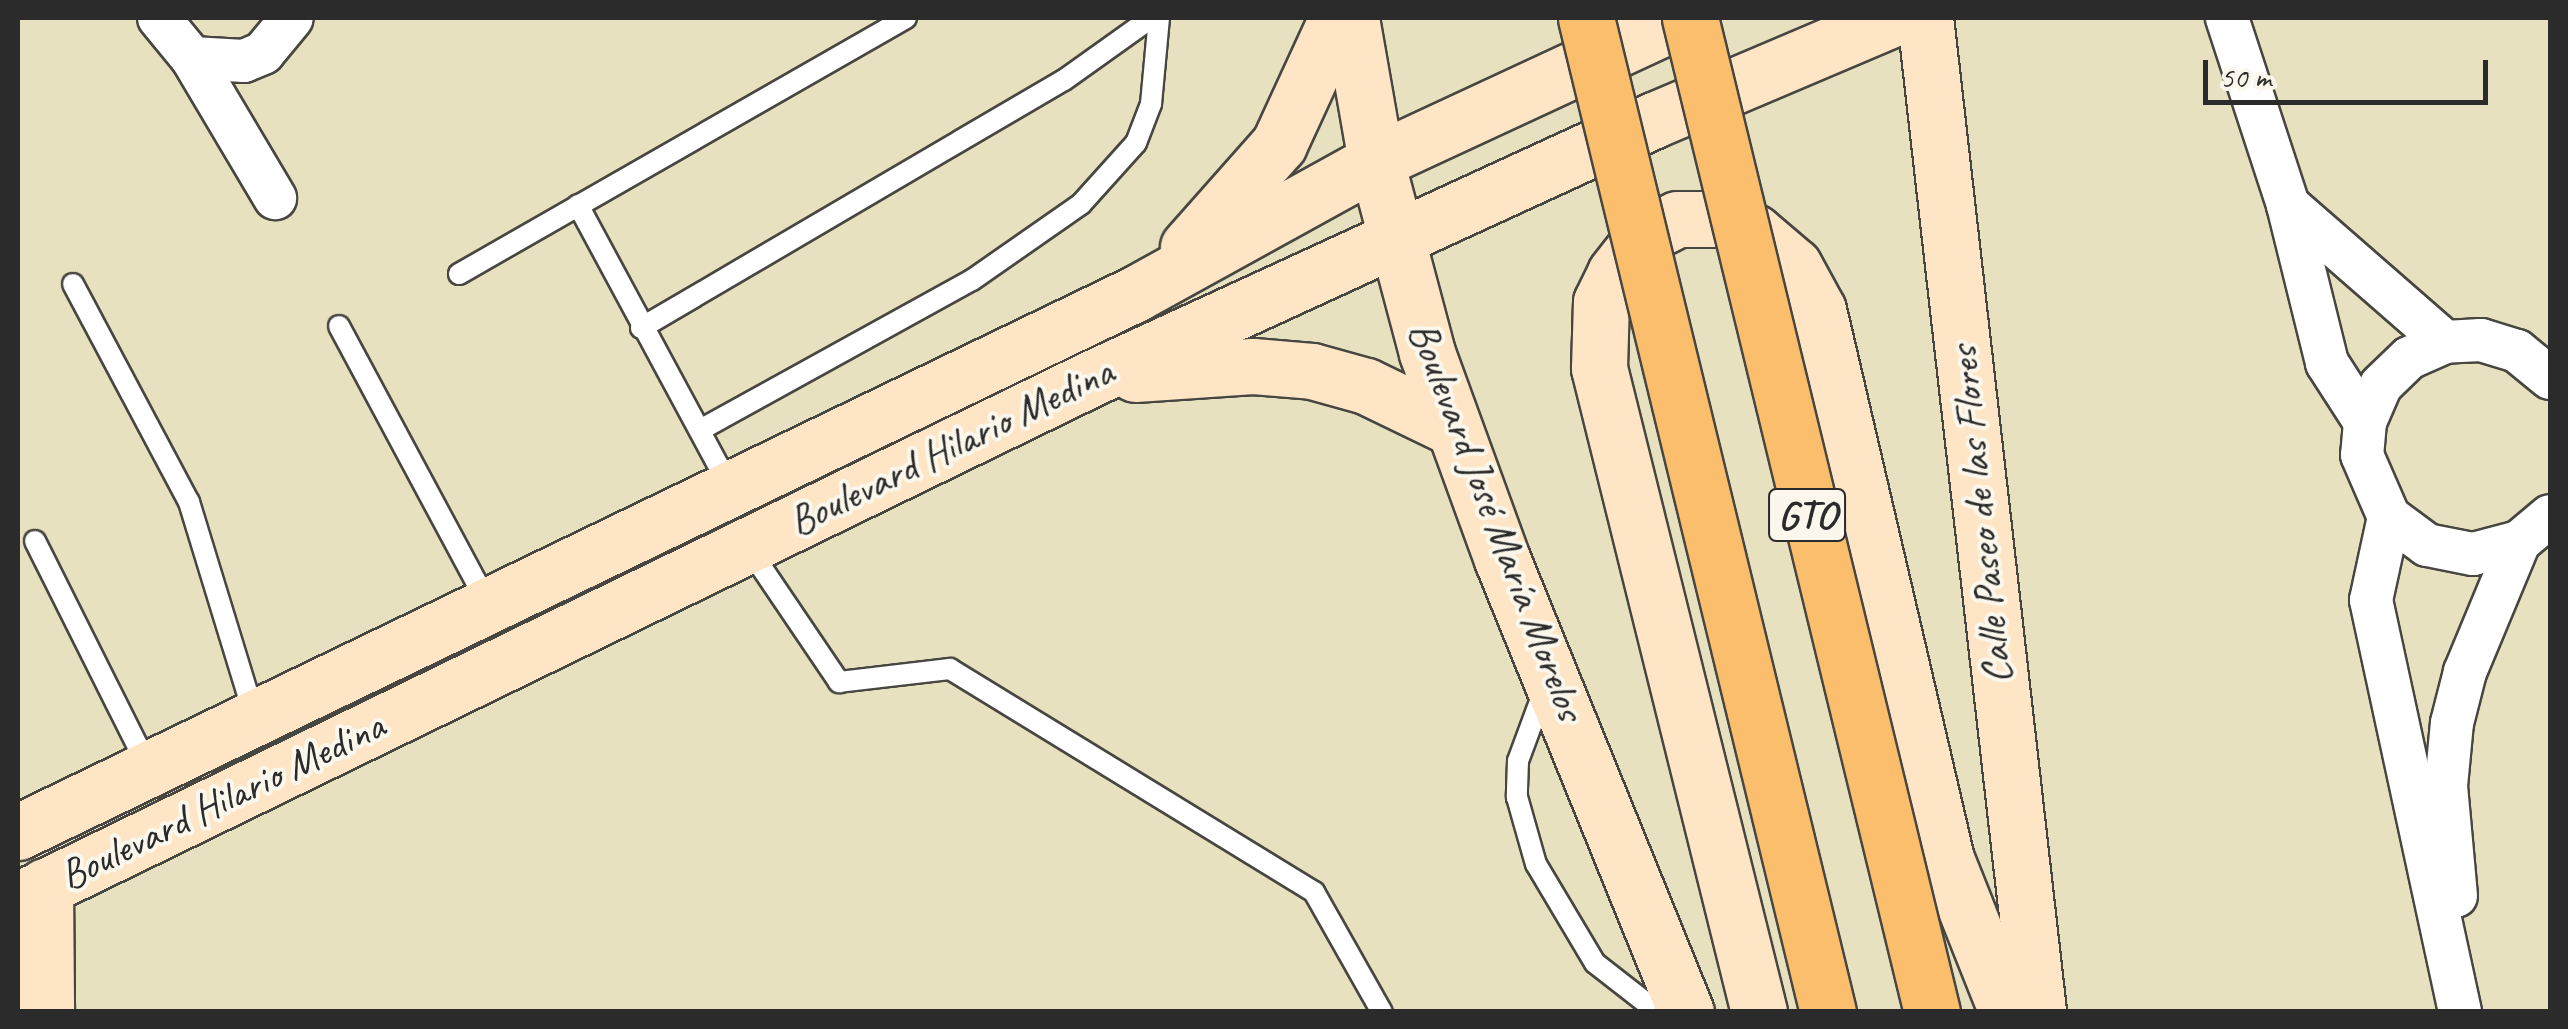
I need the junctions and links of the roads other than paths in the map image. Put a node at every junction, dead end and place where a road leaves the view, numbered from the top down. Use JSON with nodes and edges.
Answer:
{"nodes":[{"id":1,"x":159,"y":18,"type":"edge"},
{"id":2,"x":292,"y":18,"type":"edge"},
{"id":3,"x":906,"y":18,"type":"edge"},
{"id":4,"x":1151,"y":18,"type":"edge"},
{"id":5,"x":1159,"y":18,"type":"edge"},
{"id":6,"x":1337,"y":18,"type":"edge"},
{"id":7,"x":1351,"y":18,"type":"edge"},
{"id":8,"x":1586,"y":18,"type":"edge"},
{"id":9,"x":1687,"y":18,"type":"edge"},
{"id":10,"x":1894,"y":18,"type":"edge"},
{"id":11,"x":1925,"y":18,"type":"edge"},
{"id":12,"x":2227,"y":18,"type":"edge"},
{"id":13,"x":192,"y":58,"type":"junction"},
{"id":14,"x":1376,"y":161,"type":"junction"},
{"id":15,"x":275,"y":198,"type":"dead end"},
{"id":16,"x":578,"y":205,"type":"junction"},
{"id":17,"x":2288,"y":205,"type":"junction"},
{"id":18,"x":1394,"y":240,"type":"junction"},
{"id":19,"x":459,"y":274,"type":"dead end"},
{"id":20,"x":72,"y":284,"type":"dead end"},
{"id":21,"x":1135,"y":294,"type":"junction"},
{"id":22,"x":340,"y":326,"type":"dead end"},
{"id":23,"x":641,"y":328,"type":"junction"},
{"id":24,"x":2445,"y":342,"type":"junction"},
{"id":25,"x":2549,"y":374,"type":"edge"},
{"id":26,"x":1092,"y":378,"type":"junction"},
{"id":27,"x":2365,"y":422,"type":"junction"},
{"id":28,"x":1452,"y":428,"type":"junction"},
{"id":29,"x":702,"y":429,"type":"junction"},
{"id":30,"x":729,"y":485,"type":"junction"},
{"id":31,"x":2388,"y":516,"type":"junction"},
{"id":32,"x":2535,"y":529,"type":"edge"},
{"id":33,"x":35,"y":542,"type":"dead end"},
{"id":34,"x":746,"y":546,"type":"junction"},
{"id":35,"x":488,"y":602,"type":"junction"},
{"id":36,"x":1552,"y":673,"type":"junction"},
{"id":37,"x":254,"y":715,"type":"junction"},
{"id":38,"x":148,"y":768,"type":"junction"},
{"id":39,"x":18,"y":832,"type":"edge"},
{"id":40,"x":32,"y":893,"type":"edge"},
{"id":41,"x":46,"y":1012,"type":"edge"},
{"id":42,"x":1382,"y":1012,"type":"edge"},
{"id":43,"x":1658,"y":1012,"type":"edge"},
{"id":44,"x":1686,"y":1012,"type":"edge"},
{"id":45,"x":1759,"y":1012,"type":"edge"},
{"id":46,"x":1828,"y":1012,"type":"edge"},
{"id":47,"x":1932,"y":1012,"type":"edge"},
{"id":48,"x":2006,"y":1012,"type":"edge"},
{"id":49,"x":2038,"y":1012,"type":"edge"},
{"id":50,"x":2460,"y":1012,"type":"edge"},
{"id":51,"x":2489,"y":1012,"type":"edge"}],
"edges":[{"from":1,"to":13,"type":"street"},
{"from":2,"to":13,"type":"street"},
{"from":3,"to":16,"type":"lane"},
{"from":4,"to":23,"type":"lane"},
{"from":5,"to":29,"type":"lane"},
{"from":6,"to":21,"type":"main road"},
{"from":7,"to":14,"type":"main road","name":"Boulevard José María Morelos"},
{"from":8,"to":46,"type":"main road","number":"GTO","bridge":true},
{"from":9,"to":14,"type":"main road","name":"Boulevard Hilario Medina"},
{"from":9,"to":47,"type":"main road","number":"GTO","bridge":true},
{"from":10,"to":18,"type":"main road","name":"Boulevard Hilario Medina"},
{"from":11,"to":49,"type":"main road","name":"Calle Paseo de las Flores"},
{"from":12,"to":17,"type":"street"},
{"from":13,"to":15,"type":"street"},
{"from":14,"to":18,"type":"main road","name":"Boulevard José María Morelos"},
{"from":14,"to":21,"type":"main road","name":"Boulevard Hilario Medina"},
{"from":16,"to":19,"type":"lane"},
{"from":16,"to":23,"type":"lane"},
{"from":17,"to":24,"type":"street"},
{"from":17,"to":27,"type":"street"},
{"from":18,"to":26,"type":"main road","name":"Boulevard Hilario Medina"},
{"from":18,"to":28,"type":"main road","name":"Boulevard José María Morelos"},
{"from":20,"to":37,"type":"lane"},
{"from":21,"to":30,"type":"main road","name":"Boulevard Hilario Medina"},
{"from":22,"to":35,"type":"lane"},
{"from":23,"to":29,"type":"lane"},
{"from":24,"to":25,"type":"street"},
{"from":24,"to":27,"type":"street"},
{"from":26,"to":28,"type":"main road"},
{"from":26,"to":34,"type":"main road","name":"Boulevard Hilario Medina"},
{"from":27,"to":31,"type":"street"},
{"from":28,"to":36,"type":"main road","name":"Boulevard José María Morelos"},
{"from":29,"to":30,"type":"lane"},
{"from":30,"to":35,"type":"main road","name":"Boulevard Hilario Medina"},
{"from":31,"to":32,"type":"street"},
{"from":31,"to":50,"type":"street"},
{"from":32,"to":51,"type":"street"},
{"from":33,"to":38,"type":"lane"},
{"from":34,"to":40,"type":"main road","name":"Boulevard Hilario Medina"},
{"from":34,"to":42,"type":"lane"},
{"from":35,"to":37,"type":"main road","name":"Boulevard Hilario Medina"},
{"from":36,"to":43,"type":"lane"},
{"from":36,"to":44,"type":"main road","name":"Boulevard José María Morelos"},
{"from":37,"to":38,"type":"main road","name":"Boulevard Hilario Medina"},
{"from":38,"to":39,"type":"main road","name":"Boulevard Hilario Medina"},
{"from":40,"to":41,"type":"main road"},
{"from":45,"to":48,"type":"main road"}]}
